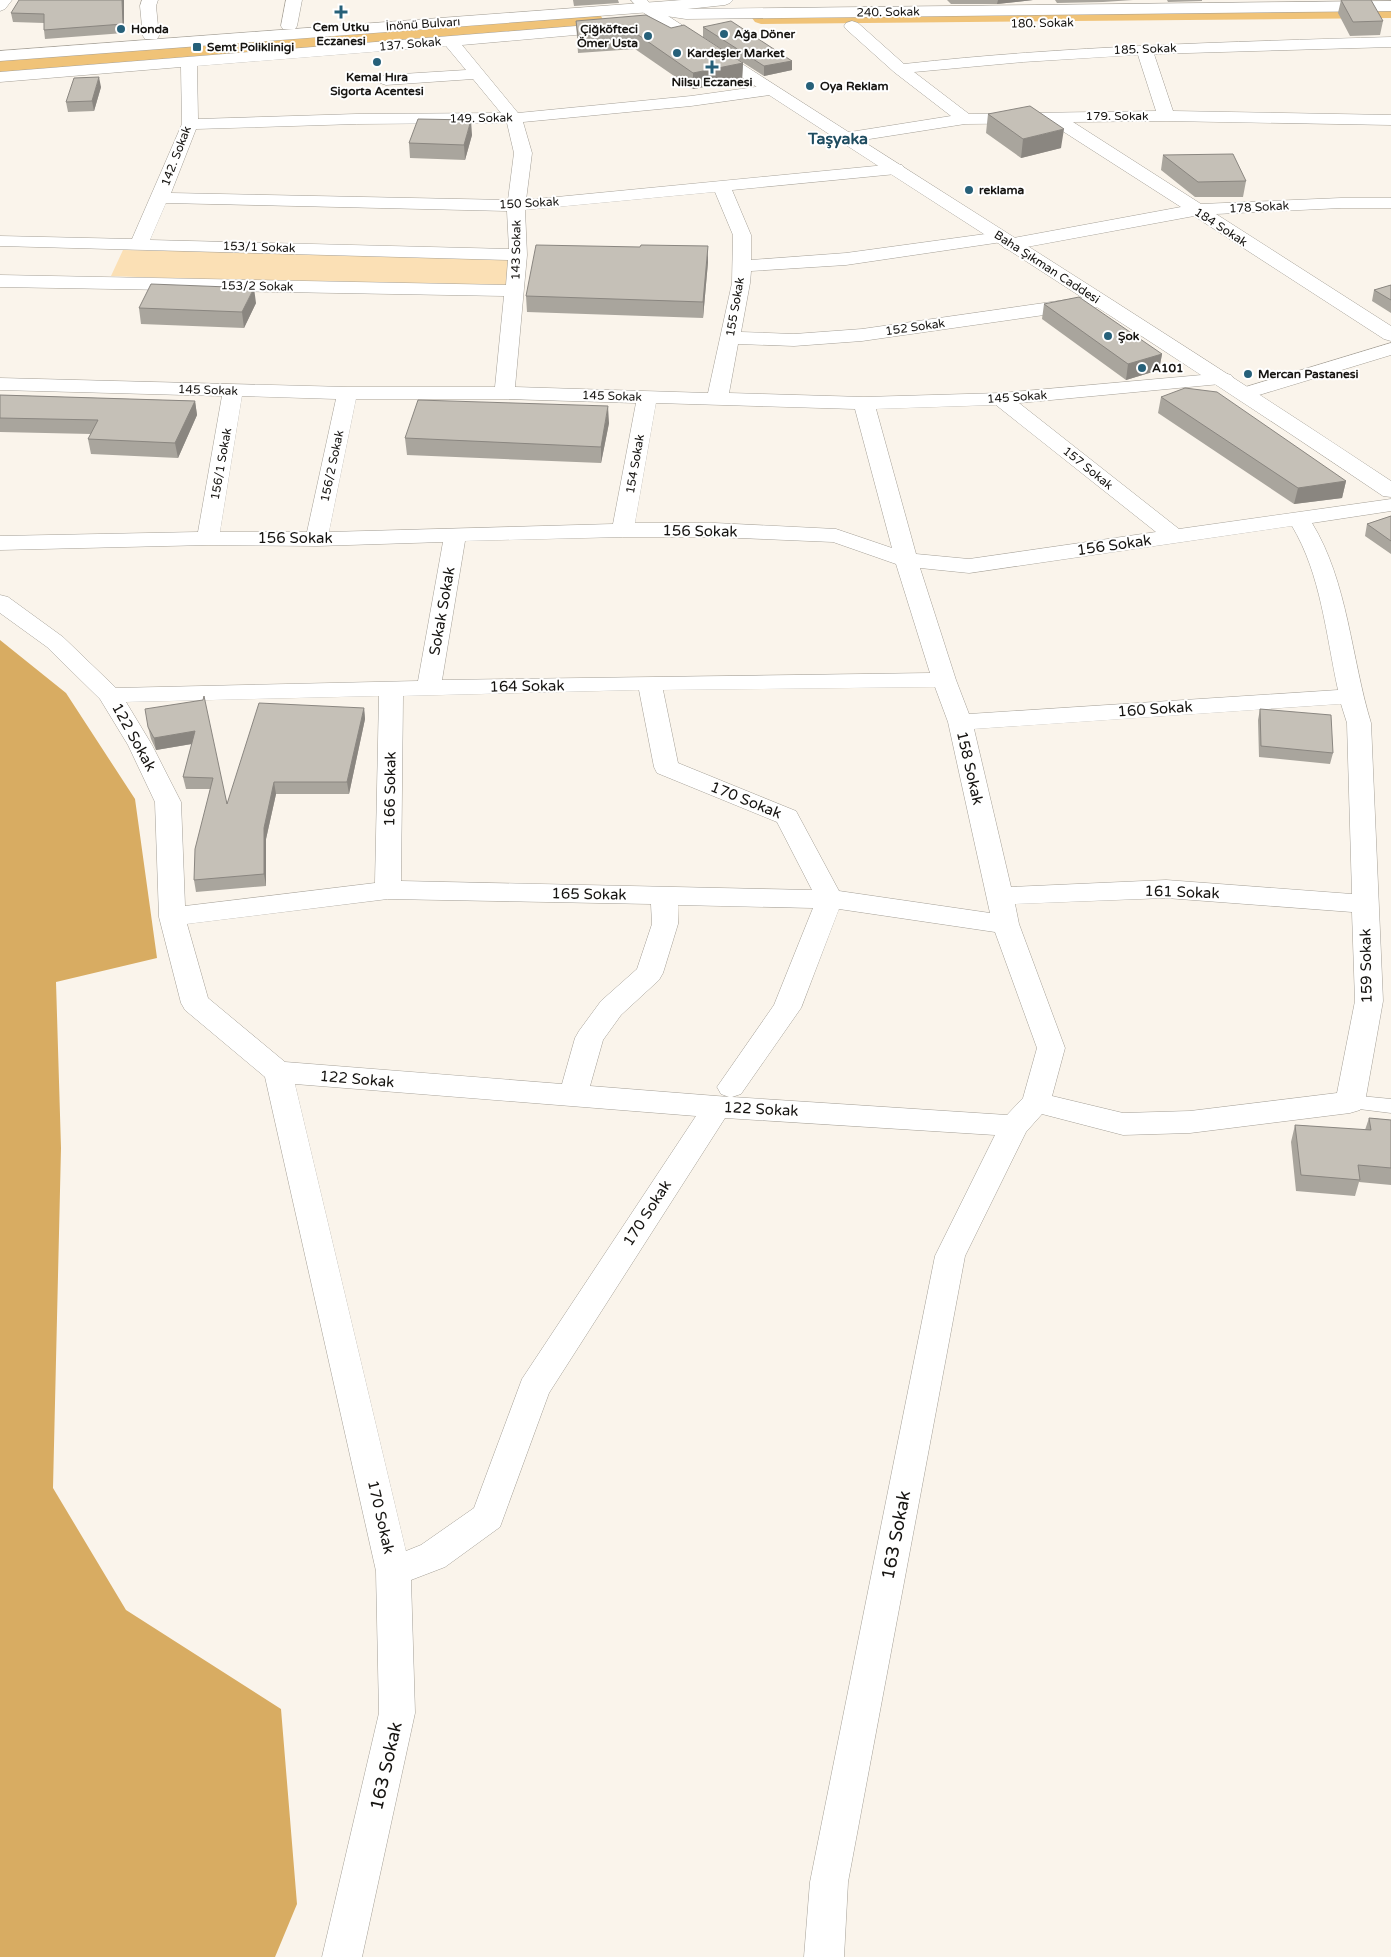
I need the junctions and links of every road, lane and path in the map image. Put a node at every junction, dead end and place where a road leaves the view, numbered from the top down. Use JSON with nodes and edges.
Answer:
{"nodes":[{"id":1,"x":4,"y":0,"type":"edge"},
{"id":2,"x":150,"y":0,"type":"edge"},
{"id":3,"x":294,"y":0,"type":"edge"},
{"id":4,"x":611,"y":0,"type":"edge"},
{"id":5,"x":725,"y":0,"type":"edge"},
{"id":6,"x":642,"y":4,"type":"edge"},
{"id":7,"x":1313,"y":4,"type":"edge"},
{"id":8,"x":1095,"y":5,"type":"edge"},
{"id":9,"x":0,"y":6,"type":"edge"},
{"id":10,"x":1391,"y":6,"type":"edge"},
{"id":11,"x":683,"y":11,"type":"edge"},
{"id":12,"x":1391,"y":21,"type":"edge"},
{"id":13,"x":670,"y":23,"type":"junction"},
{"id":14,"x":645,"y":25,"type":"edge"},
{"id":15,"x":288,"y":26,"type":"junction"},
{"id":16,"x":852,"y":26,"type":"junction"},
{"id":17,"x":628,"y":27,"type":"edge"},
{"id":18,"x":1181,"y":30,"type":"dead end"},
{"id":19,"x":151,"y":36,"type":"junction"},
{"id":20,"x":450,"y":41,"type":"junction"},
{"id":21,"x":1391,"y":42,"type":"edge"},
{"id":22,"x":701,"y":43,"type":"junction"},
{"id":23,"x":0,"y":48,"type":"edge"},
{"id":24,"x":1190,"y":48,"type":"junction"},
{"id":25,"x":1144,"y":49,"type":"junction"},
{"id":26,"x":0,"y":56,"type":"edge"},
{"id":27,"x":190,"y":62,"type":"junction"},
{"id":28,"x":900,"y":69,"type":"junction"},
{"id":29,"x":478,"y":74,"type":"junction"},
{"id":30,"x":0,"y":77,"type":"edge"},
{"id":31,"x":386,"y":80,"type":"dead end"},
{"id":32,"x":770,"y":90,"type":"junction"},
{"id":33,"x":1166,"y":116,"type":"junction"},
{"id":34,"x":1053,"y":117,"type":"junction"},
{"id":35,"x":514,"y":118,"type":"junction"},
{"id":36,"x":965,"y":119,"type":"junction"},
{"id":37,"x":1391,"y":120,"type":"edge"},
{"id":38,"x":190,"y":124,"type":"junction"},
{"id":39,"x":844,"y":138,"type":"junction"},
{"id":40,"x":896,"y":169,"type":"junction"},
{"id":41,"x":721,"y":186,"type":"junction"},
{"id":42,"x":160,"y":198,"type":"junction"},
{"id":43,"x":1391,"y":202,"type":"edge"},
{"id":44,"x":516,"y":206,"type":"junction"},
{"id":45,"x":1195,"y":210,"type":"junction"},
{"id":46,"x":0,"y":241,"type":"edge"},
{"id":47,"x":1005,"y":241,"type":"junction"},
{"id":48,"x":139,"y":244,"type":"junction"},
{"id":49,"x":518,"y":254,"type":"junction"},
{"id":50,"x":741,"y":266,"type":"junction"},
{"id":51,"x":0,"y":282,"type":"edge"},
{"id":52,"x":515,"y":291,"type":"junction"},
{"id":53,"x":1100,"y":301,"type":"junction"},
{"id":54,"x":1391,"y":335,"type":"edge"},
{"id":55,"x":729,"y":338,"type":"junction"},
{"id":56,"x":1391,"y":349,"type":"edge"},
{"id":57,"x":1224,"y":379,"type":"junction"},
{"id":58,"x":0,"y":384,"type":"edge"},
{"id":59,"x":233,"y":390,"type":"junction"},
{"id":60,"x":347,"y":393,"type":"junction"},
{"id":61,"x":504,"y":393,"type":"junction"},
{"id":62,"x":1246,"y":393,"type":"junction"},
{"id":63,"x":647,"y":397,"type":"junction"},
{"id":64,"x":1002,"y":399,"type":"junction"},
{"id":65,"x":717,"y":400,"type":"junction"},
{"id":66,"x":864,"y":403,"type":"junction"},
{"id":67,"x":1391,"y":492,"type":"edge"},
{"id":68,"x":1391,"y":505,"type":"edge"},
{"id":69,"x":1299,"y":520,"type":"junction"},
{"id":70,"x":623,"y":530,"type":"junction"},
{"id":71,"x":455,"y":535,"type":"junction"},
{"id":72,"x":1174,"y":536,"type":"junction"},
{"id":73,"x":208,"y":538,"type":"junction"},
{"id":74,"x":317,"y":539,"type":"junction"},
{"id":75,"x":0,"y":543,"type":"edge"},
{"id":76,"x":906,"y":560,"type":"junction"},
{"id":77,"x":0,"y":602,"type":"edge"},
{"id":78,"x":944,"y":680,"type":"junction"},
{"id":79,"x":650,"y":683,"type":"junction"},
{"id":80,"x":429,"y":688,"type":"junction"},
{"id":81,"x":391,"y":689,"type":"junction"},
{"id":82,"x":110,"y":695,"type":"junction"},
{"id":83,"x":1351,"y":696,"type":"junction"},
{"id":84,"x":960,"y":722,"type":"junction"},
{"id":85,"x":388,"y":890,"type":"junction"},
{"id":86,"x":664,"y":895,"type":"junction"},
{"id":87,"x":999,"y":896,"type":"junction"},
{"id":88,"x":830,"y":899,"type":"junction"},
{"id":89,"x":1365,"y":904,"type":"junction"},
{"id":90,"x":172,"y":917,"type":"junction"},
{"id":91,"x":1006,"y":924,"type":"junction"},
{"id":92,"x":278,"y":1072,"type":"junction"},
{"id":93,"x":572,"y":1096,"type":"junction"},
{"id":94,"x":724,"y":1097,"type":"junction"},
{"id":95,"x":1036,"y":1102,"type":"junction"},
{"id":96,"x":1350,"y":1102,"type":"junction"},
{"id":97,"x":1391,"y":1106,"type":"edge"},
{"id":98,"x":1014,"y":1126,"type":"junction"},
{"id":99,"x":393,"y":1571,"type":"junction"},
{"id":100,"x":342,"y":1957,"type":"edge"},
{"id":101,"x":824,"y":1957,"type":"edge"}],
"edges":[{"from":1,"to":9,"type":"street"},
{"from":2,"to":19,"type":"street"},
{"from":3,"to":15,"type":"street"},
{"from":4,"to":15,"type":"street","name":"İnönü Bulvarı"},
{"from":5,"to":11,"type":"street"},
{"from":6,"to":11,"type":"street","name":"İnönü Bulvarı"},
{"from":6,"to":13,"type":"street","name":"Baha Şıkman Caddesi"},
{"from":6,"to":26,"type":"street","name":"İnönü Bulvarı"},
{"from":7,"to":8,"type":"street","name":"240. Sokak"},
{"from":7,"to":10,"type":"street","name":"240. Sokak"},
{"from":8,"to":11,"type":"street","name":"240. Sokak"},
{"from":11,"to":16,"type":"street","name":"180. Sokak"},
{"from":11,"to":22,"type":"street"},
{"from":12,"to":16,"type":"street","name":"180. Sokak"},
{"from":13,"to":14,"type":"street"},
{"from":13,"to":22,"type":"street","name":"Baha Şıkman Caddesi"},
{"from":15,"to":19,"type":"street","name":"İnönü Bulvarı"},
{"from":16,"to":28,"type":"street"},
{"from":17,"to":20,"type":"street","name":"137. Sokak"},
{"from":18,"to":24,"type":"street"},
{"from":19,"to":23,"type":"street","name":"İnönü Bulvarı"},
{"from":20,"to":27,"type":"street","name":"137. Sokak"},
{"from":20,"to":29,"type":"street","name":"143 Sokak"},
{"from":21,"to":24,"type":"street","name":"185. Sokak"},
{"from":22,"to":32,"type":"street","name":"Baha Şıkman Caddesi"},
{"from":24,"to":25,"type":"street","name":"185. Sokak"},
{"from":25,"to":28,"type":"street","name":"185. Sokak"},
{"from":25,"to":33,"type":"street"},
{"from":27,"to":30,"type":"street","name":"137. Sokak"},
{"from":27,"to":38,"type":"street","name":"142. Sokak"},
{"from":28,"to":36,"type":"street"},
{"from":29,"to":31,"type":"street"},
{"from":29,"to":35,"type":"street","name":"143 Sokak"},
{"from":32,"to":35,"type":"street","name":"149. Sokak"},
{"from":32,"to":39,"type":"street","name":"Baha Şıkman Caddesi"},
{"from":33,"to":34,"type":"street","name":"179. Sokak"},
{"from":33,"to":37,"type":"street","name":"179. Sokak"},
{"from":34,"to":36,"type":"street","name":"179. Sokak"},
{"from":34,"to":45,"type":"street","name":"184 Sokak"},
{"from":35,"to":38,"type":"street","name":"149. Sokak"},
{"from":35,"to":44,"type":"street","name":"143 Sokak"},
{"from":36,"to":39,"type":"street","name":"179. Sokak"},
{"from":38,"to":42,"type":"street","name":"142. Sokak"},
{"from":39,"to":40,"type":"street","name":"Baha Şıkman Caddesi"},
{"from":40,"to":41,"type":"street","name":"150 Sokak"},
{"from":40,"to":47,"type":"street","name":"Baha Şıkman Caddesi"},
{"from":41,"to":44,"type":"street","name":"150 Sokak"},
{"from":41,"to":50,"type":"street","name":"155 Sokak"},
{"from":42,"to":44,"type":"street","name":"150 Sokak"},
{"from":42,"to":48,"type":"street","name":"142. Sokak"},
{"from":43,"to":45,"type":"street","name":"178 Sokak"},
{"from":44,"to":49,"type":"street","name":"143 Sokak"},
{"from":45,"to":47,"type":"street","name":"178 Sokak"},
{"from":45,"to":54,"type":"street","name":"184 Sokak"},
{"from":46,"to":48,"type":"street","name":"153/1 Sokak"},
{"from":47,"to":50,"type":"street","name":"178 Sokak"},
{"from":47,"to":53,"type":"street","name":"Baha Şıkman Caddesi"},
{"from":48,"to":49,"type":"street","name":"153/1 Sokak"},
{"from":49,"to":52,"type":"street","name":"143 Sokak"},
{"from":50,"to":55,"type":"street","name":"155 Sokak"},
{"from":51,"to":52,"type":"street","name":"153/2 Sokak"},
{"from":52,"to":61,"type":"street","name":"143 Sokak"},
{"from":53,"to":55,"type":"street","name":"152 Sokak"},
{"from":53,"to":57,"type":"street","name":"Baha Şıkman Caddesi"},
{"from":55,"to":65,"type":"street","name":"155 Sokak"},
{"from":56,"to":62,"type":"street"},
{"from":57,"to":62,"type":"street","name":"Baha Şıkman Caddesi"},
{"from":57,"to":64,"type":"street","name":"145 Sokak"},
{"from":58,"to":59,"type":"street","name":"145 Sokak"},
{"from":59,"to":60,"type":"street","name":"145 Sokak"},
{"from":59,"to":73,"type":"street","name":"156/1 Sokak"},
{"from":60,"to":61,"type":"street","name":"145 Sokak"},
{"from":60,"to":74,"type":"street","name":"156/2 Sokak"},
{"from":61,"to":63,"type":"street","name":"145 Sokak"},
{"from":62,"to":67,"type":"street","name":"Baha Şıkman Caddesi"},
{"from":63,"to":65,"type":"street","name":"145 Sokak"},
{"from":63,"to":70,"type":"street","name":"154 Sokak"},
{"from":64,"to":66,"type":"street","name":"145 Sokak"},
{"from":64,"to":72,"type":"street","name":"157 Sokak"},
{"from":65,"to":66,"type":"street","name":"145 Sokak"},
{"from":66,"to":76,"type":"street","name":"158 Sokak"},
{"from":68,"to":69,"type":"street","name":"156 Sokak"},
{"from":69,"to":72,"type":"street","name":"156 Sokak"},
{"from":69,"to":83,"type":"street","name":"159 Sokak"},
{"from":70,"to":71,"type":"street","name":"156 Sokak"},
{"from":70,"to":76,"type":"street","name":"156 Sokak"},
{"from":71,"to":74,"type":"street","name":"156 Sokak"},
{"from":71,"to":80,"type":"street","name":"Sokak Sokak"},
{"from":72,"to":76,"type":"street","name":"156 Sokak"},
{"from":73,"to":74,"type":"street","name":"156 Sokak"},
{"from":73,"to":75,"type":"street","name":"156 Sokak"},
{"from":76,"to":78,"type":"street","name":"158 Sokak"},
{"from":77,"to":82,"type":"street","name":"122 Sokak"},
{"from":78,"to":79,"type":"street","name":"164 Sokak"},
{"from":78,"to":84,"type":"street","name":"158 Sokak"},
{"from":79,"to":80,"type":"street","name":"164 Sokak"},
{"from":79,"to":88,"type":"street","name":"170 Sokak"},
{"from":80,"to":81,"type":"street","name":"164 Sokak"},
{"from":81,"to":82,"type":"street","name":"164 Sokak"},
{"from":81,"to":85,"type":"street","name":"166 Sokak"},
{"from":82,"to":90,"type":"street","name":"122 Sokak"},
{"from":83,"to":84,"type":"street","name":"160 Sokak"},
{"from":83,"to":89,"type":"street","name":"159 Sokak"},
{"from":84,"to":87,"type":"street","name":"158 Sokak"},
{"from":85,"to":86,"type":"street","name":"165 Sokak"},
{"from":85,"to":90,"type":"street","name":"165 Sokak"},
{"from":86,"to":88,"type":"street","name":"165 Sokak"},
{"from":86,"to":93,"type":"street"},
{"from":87,"to":89,"type":"street","name":"161 Sokak"},
{"from":87,"to":91,"type":"street","name":"158 Sokak"},
{"from":88,"to":91,"type":"street","name":"165 Sokak"},
{"from":88,"to":94,"type":"street","name":"170 Sokak"},
{"from":89,"to":96,"type":"street","name":"159 Sokak"},
{"from":90,"to":92,"type":"street","name":"122 Sokak"},
{"from":91,"to":95,"type":"street","name":"158 Sokak"},
{"from":92,"to":93,"type":"street","name":"122 Sokak"},
{"from":92,"to":99,"type":"street","name":"170 Sokak"},
{"from":93,"to":94,"type":"street","name":"122 Sokak"},
{"from":94,"to":98,"type":"street","name":"122 Sokak"},
{"from":94,"to":99,"type":"street","name":"170 Sokak"},
{"from":95,"to":96,"type":"street"},
{"from":95,"to":98,"type":"street","name":"158 Sokak"},
{"from":96,"to":97,"type":"lane"},
{"from":98,"to":101,"type":"street","name":"163 Sokak"},
{"from":99,"to":100,"type":"street","name":"163 Sokak"}]}
